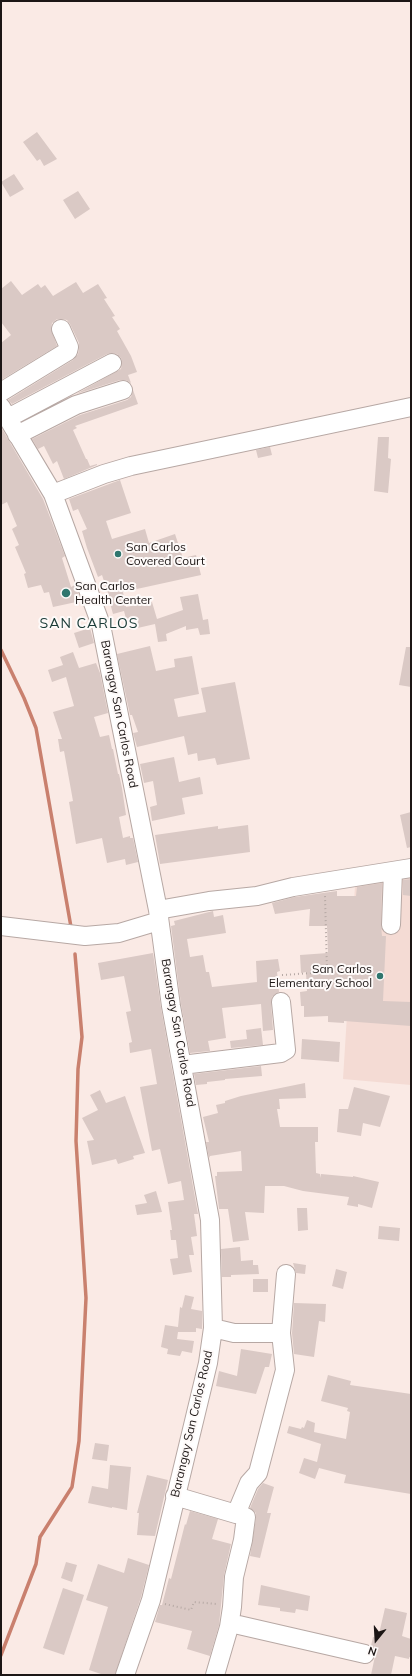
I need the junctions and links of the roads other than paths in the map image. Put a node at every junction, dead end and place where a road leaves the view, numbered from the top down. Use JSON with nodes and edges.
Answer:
{"nodes":[{"id":1,"x":61,"y":329,"type":"dead end"},
{"id":2,"x":112,"y":363,"type":"dead end"},
{"id":3,"x":123,"y":390,"type":"dead end"},
{"id":4,"x":1,"y":392,"type":"edge"},
{"id":5,"x":411,"y":407,"type":"edge"},
{"id":6,"x":4,"y":413,"type":"edge"},
{"id":7,"x":17,"y":435,"type":"junction"},
{"id":8,"x":53,"y":494,"type":"junction"},
{"id":9,"x":411,"y":868,"type":"edge"},
{"id":10,"x":393,"y":871,"type":"junction"},
{"id":11,"x":159,"y":916,"type":"junction"},
{"id":12,"x":391,"y":925,"type":"dead end"},
{"id":13,"x":1,"y":926,"type":"edge"},
{"id":14,"x":281,"y":1002,"type":"dead end"},
{"id":15,"x":182,"y":1065,"type":"junction"},
{"id":16,"x":286,"y":1274,"type":"dead end"},
{"id":17,"x":213,"y":1328,"type":"junction"},
{"id":18,"x":281,"y":1333,"type":"junction"},
{"id":19,"x":176,"y":1496,"type":"junction"},
{"id":20,"x":236,"y":1514,"type":"junction"},
{"id":21,"x":231,"y":1615,"type":"junction"},
{"id":22,"x":365,"y":1654,"type":"dead end"},
{"id":23,"x":125,"y":1675,"type":"edge"},
{"id":24,"x":215,"y":1675,"type":"edge"}],
"edges":[{"from":1,"to":4,"type":"street"},
{"from":2,"to":6,"type":"street"},
{"from":3,"to":7,"type":"street"},
{"from":5,"to":8,"type":"street"},
{"from":6,"to":7,"type":"street","name":"Barangay San Carlos Road"},
{"from":7,"to":8,"type":"street","name":"Barangay San Carlos Road"},
{"from":8,"to":11,"type":"street","name":"Barangay San Carlos Road"},
{"from":9,"to":10,"type":"street"},
{"from":10,"to":11,"type":"street"},
{"from":10,"to":12,"type":"street"},
{"from":11,"to":13,"type":"street"},
{"from":11,"to":15,"type":"street","name":"Barangay San Carlos Road"},
{"from":14,"to":15,"type":"street"},
{"from":15,"to":17,"type":"street","name":"Barangay San Carlos Road"},
{"from":16,"to":18,"type":"street"},
{"from":17,"to":18,"type":"street"},
{"from":17,"to":19,"type":"street","name":"Barangay San Carlos Road"},
{"from":18,"to":20,"type":"street"},
{"from":19,"to":20,"type":"street"},
{"from":19,"to":23,"type":"street","name":"Barangay San Carlos Road"},
{"from":20,"to":21,"type":"street"},
{"from":21,"to":22,"type":"street"},
{"from":21,"to":24,"type":"street"}]}
